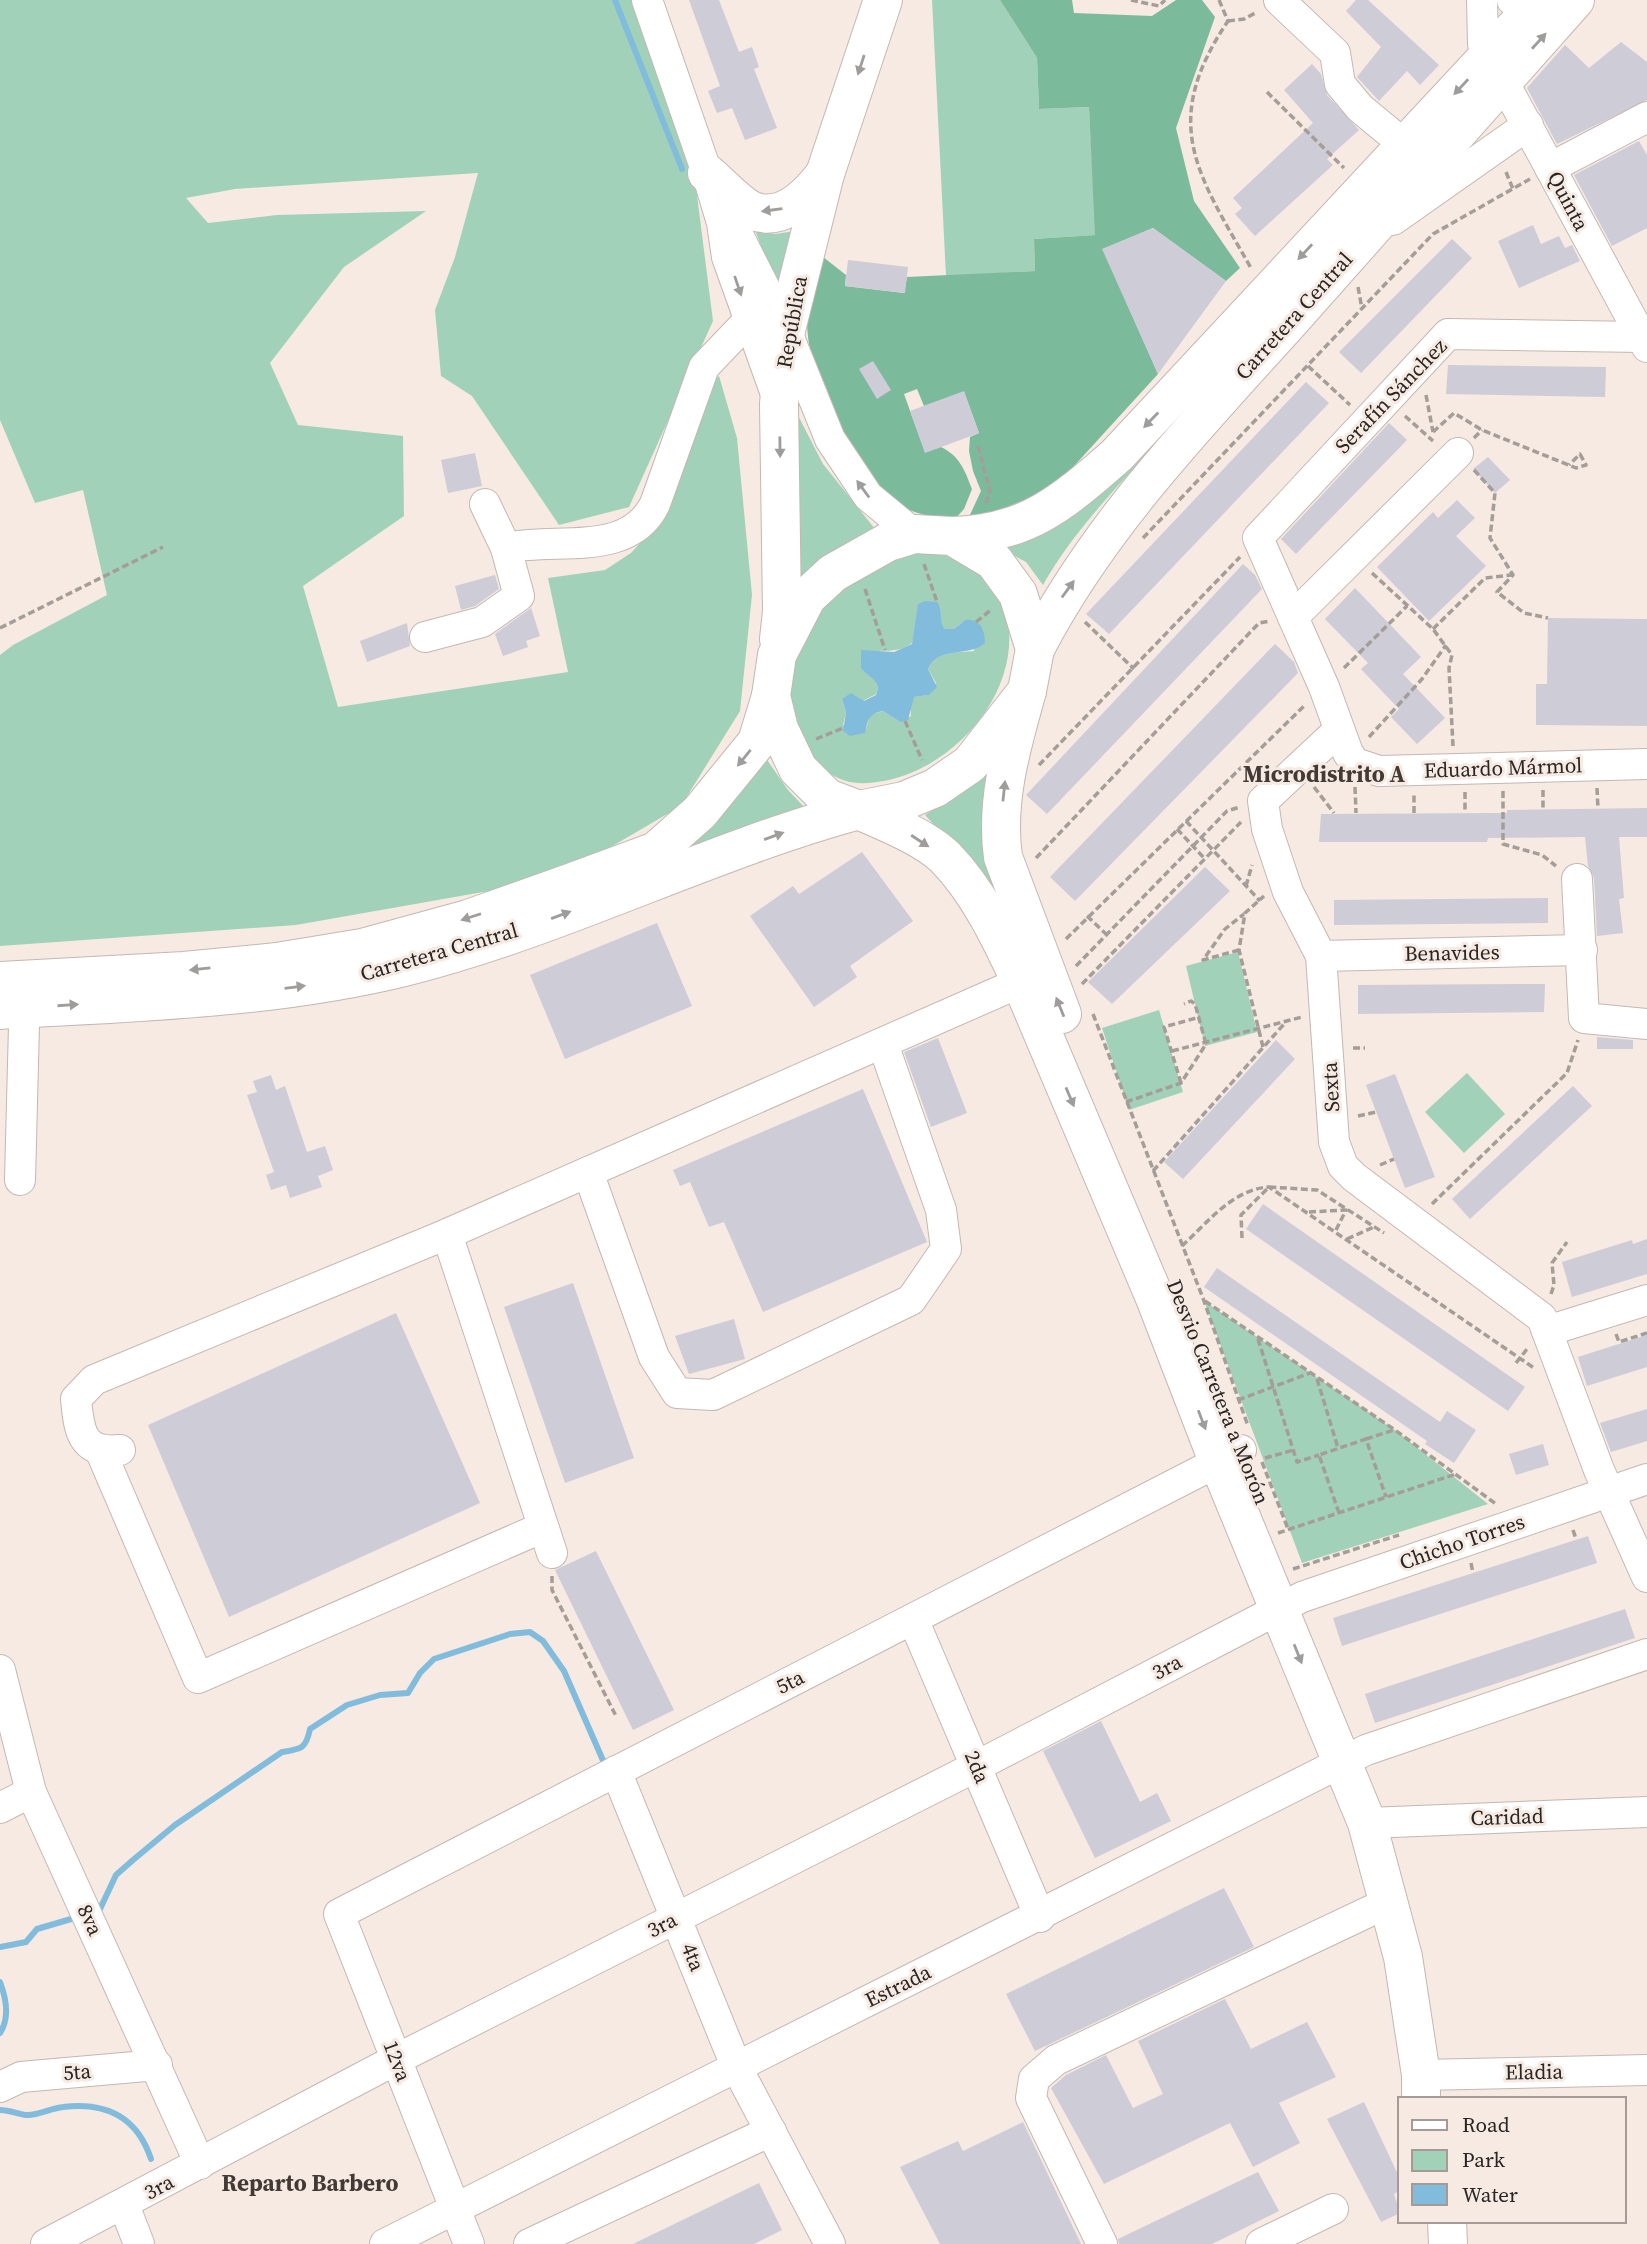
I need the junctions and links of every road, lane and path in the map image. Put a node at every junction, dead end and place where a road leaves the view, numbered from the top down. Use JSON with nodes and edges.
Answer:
{"nodes":[{"id":1,"x":647,"y":0,"type":"edge"},
{"id":2,"x":883,"y":0,"type":"edge"},
{"id":3,"x":1131,"y":0,"type":"edge"},
{"id":4,"x":1165,"y":0,"type":"edge"},
{"id":5,"x":1219,"y":0,"type":"edge"},
{"id":6,"x":1462,"y":0,"type":"edge"},
{"id":7,"x":1482,"y":0,"type":"edge"},
{"id":8,"x":1575,"y":0,"type":"edge"},
{"id":9,"x":1530,"y":1,"type":"edge"},
{"id":10,"x":1272,"y":4,"type":"edge"},
{"id":11,"x":1228,"y":21,"type":"junction"},
{"id":12,"x":1491,"y":57,"type":"junction"},
{"id":13,"x":1267,"y":92,"type":"dead end"},
{"id":14,"x":1647,"y":117,"type":"edge"},
{"id":15,"x":1528,"y":125,"type":"junction"},
{"id":16,"x":1406,"y":146,"type":"junction"},
{"id":17,"x":1550,"y":168,"type":"junction"},
{"id":18,"x":707,"y":173,"type":"junction"},
{"id":19,"x":825,"y":174,"type":"junction"},
{"id":20,"x":1360,"y":194,"type":"junction"},
{"id":21,"x":1360,"y":242,"type":"junction"},
{"id":22,"x":1266,"y":295,"type":"junction"},
{"id":23,"x":749,"y":320,"type":"junction"},
{"id":24,"x":786,"y":330,"type":"junction"},
{"id":25,"x":1644,"y":342,"type":"edge"},
{"id":26,"x":1424,"y":358,"type":"junction"},
{"id":27,"x":1308,"y":366,"type":"junction"},
{"id":28,"x":779,"y":404,"type":"junction"},
{"id":29,"x":1377,"y":409,"type":"junction"},
{"id":30,"x":1482,"y":430,"type":"junction"},
{"id":31,"x":1433,"y":432,"type":"junction"},
{"id":32,"x":978,"y":446,"type":"dead end"},
{"id":33,"x":1458,"y":453,"type":"junction"},
{"id":34,"x":1569,"y":465,"type":"junction"},
{"id":35,"x":485,"y":504,"type":"dead end"},
{"id":36,"x":914,"y":534,"type":"junction"},
{"id":37,"x":964,"y":536,"type":"junction"},
{"id":38,"x":1258,"y":538,"type":"junction"},
{"id":39,"x":1136,"y":546,"type":"dead end"},
{"id":40,"x":163,"y":547,"type":"dead end"},
{"id":41,"x":506,"y":548,"type":"junction"},
{"id":42,"x":1354,"y":557,"type":"junction"},
{"id":43,"x":856,"y":558,"type":"junction"},
{"id":44,"x":1513,"y":575,"type":"junction"},
{"id":45,"x":1061,"y":599,"type":"junction"},
{"id":46,"x":937,"y":602,"type":"dead end"},
{"id":47,"x":1407,"y":606,"type":"junction"},
{"id":48,"x":1293,"y":617,"type":"junction"},
{"id":49,"x":1548,"y":618,"type":"dead end"},
{"id":50,"x":0,"y":628,"type":"edge"},
{"id":51,"x":1433,"y":629,"type":"junction"},
{"id":52,"x":425,"y":637,"type":"dead end"},
{"id":53,"x":1446,"y":645,"type":"junction"},
{"id":54,"x":1035,"y":649,"type":"junction"},
{"id":55,"x":884,"y":650,"type":"dead end"},
{"id":56,"x":777,"y":655,"type":"junction"},
{"id":57,"x":1134,"y":669,"type":"junction"},
{"id":58,"x":1324,"y":687,"type":"junction"},
{"id":59,"x":1027,"y":691,"type":"junction"},
{"id":60,"x":771,"y":696,"type":"junction"},
{"id":61,"x":905,"y":722,"type":"dead end"},
{"id":62,"x":1339,"y":730,"type":"junction"},
{"id":63,"x":1355,"y":763,"type":"junction"},
{"id":64,"x":1647,"y":764,"type":"edge"},
{"id":65,"x":1502,"y":768,"type":"junction"},
{"id":66,"x":1454,"y":769,"type":"junction"},
{"id":67,"x":1005,"y":782,"type":"junction"},
{"id":68,"x":1313,"y":785,"type":"dead end"},
{"id":69,"x":935,"y":788,"type":"junction"},
{"id":70,"x":1262,"y":801,"type":"junction"},
{"id":71,"x":859,"y":810,"type":"junction"},
{"id":72,"x":1334,"y":813,"type":"dead end"},
{"id":73,"x":1186,"y":821,"type":"junction"},
{"id":74,"x":1177,"y":829,"type":"junction"},
{"id":75,"x":1201,"y":838,"type":"junction"},
{"id":76,"x":1193,"y":846,"type":"junction"},
{"id":77,"x":1213,"y":850,"type":"junction"},
{"id":78,"x":1028,"y":852,"type":"dead end"},
{"id":79,"x":1205,"y":859,"type":"junction"},
{"id":80,"x":1577,"y":879,"type":"joint"},
{"id":81,"x":1288,"y":892,"type":"junction"},
{"id":82,"x":1260,"y":901,"type":"junction"},
{"id":83,"x":1245,"y":913,"type":"junction"},
{"id":84,"x":1087,"y":916,"type":"junction"},
{"id":85,"x":1059,"y":930,"type":"dead end"},
{"id":86,"x":1107,"y":934,"type":"junction"},
{"id":87,"x":1239,"y":950,"type":"junction"},
{"id":88,"x":1582,"y":950,"type":"junction"},
{"id":89,"x":1321,"y":956,"type":"junction"},
{"id":90,"x":1053,"y":970,"type":"junction"},
{"id":91,"x":1081,"y":984,"type":"junction"},
{"id":92,"x":13,"y":995,"type":"edge"},
{"id":93,"x":1086,"y":997,"type":"dead end"},
{"id":94,"x":1184,"y":1004,"type":"dead end"},
{"id":95,"x":1326,"y":1007,"type":"junction"},
{"id":96,"x":1091,"y":1010,"type":"dead end"},
{"id":97,"x":1200,"y":1017,"type":"junction"},
{"id":98,"x":1584,"y":1018,"type":"junction"},
{"id":99,"x":1285,"y":1023,"type":"junction"},
{"id":100,"x":1647,"y":1024,"type":"edge"},
{"id":101,"x":1258,"y":1030,"type":"junction"},
{"id":102,"x":883,"y":1044,"type":"junction"},
{"id":103,"x":1206,"y":1044,"type":"junction"},
{"id":104,"x":1263,"y":1047,"type":"junction"},
{"id":105,"x":1172,"y":1051,"type":"junction"},
{"id":106,"x":1181,"y":1083,"type":"junction"},
{"id":107,"x":1126,"y":1102,"type":"junction"},
{"id":108,"x":1153,"y":1171,"type":"junction"},
{"id":109,"x":588,"y":1172,"type":"junction"},
{"id":110,"x":20,"y":1180,"type":"dead end"},
{"id":111,"x":1269,"y":1187,"type":"junction"},
{"id":112,"x":1346,"y":1210,"type":"junction"},
{"id":113,"x":1307,"y":1212,"type":"junction"},
{"id":114,"x":1414,"y":1222,"type":"junction"},
{"id":115,"x":1374,"y":1227,"type":"junction"},
{"id":116,"x":1335,"y":1232,"type":"junction"},
{"id":117,"x":447,"y":1234,"type":"junction"},
{"id":118,"x":1242,"y":1238,"type":"dead end"},
{"id":119,"x":1347,"y":1240,"type":"junction"},
{"id":120,"x":1182,"y":1245,"type":"junction"},
{"id":121,"x":1647,"y":1300,"type":"edge"},
{"id":122,"x":1204,"y":1301,"type":"junction"},
{"id":123,"x":1548,"y":1331,"type":"junction"},
{"id":124,"x":1647,"y":1334,"type":"edge"},
{"id":125,"x":1257,"y":1337,"type":"junction"},
{"id":126,"x":1619,"y":1342,"type":"dead end"},
{"id":127,"x":1310,"y":1373,"type":"junction"},
{"id":128,"x":1543,"y":1373,"type":"dead end"},
{"id":129,"x":1316,"y":1377,"type":"junction"},
{"id":130,"x":1274,"y":1386,"type":"junction"},
{"id":131,"x":1238,"y":1400,"type":"junction"},
{"id":132,"x":1395,"y":1430,"type":"junction"},
{"id":133,"x":1366,"y":1439,"type":"junction"},
{"id":134,"x":1338,"y":1448,"type":"junction"},
{"id":135,"x":1237,"y":1449,"type":"junction"},
{"id":136,"x":1294,"y":1450,"type":"junction"},
{"id":137,"x":1319,"y":1455,"type":"junction"},
{"id":138,"x":1455,"y":1475,"type":"junction"},
{"id":139,"x":1647,"y":1479,"type":"edge"},
{"id":140,"x":1609,"y":1492,"type":"junction"},
{"id":141,"x":1386,"y":1497,"type":"junction"},
{"id":142,"x":1496,"y":1504,"type":"dead end"},
{"id":143,"x":1339,"y":1513,"type":"junction"},
{"id":144,"x":1282,"y":1531,"type":"junction"},
{"id":145,"x":547,"y":1541,"type":"junction"},
{"id":146,"x":1644,"y":1565,"type":"edge"},
{"id":147,"x":1290,"y":1602,"type":"junction"},
{"id":148,"x":913,"y":1619,"type":"junction"},
{"id":149,"x":1647,"y":1654,"type":"edge"},
{"id":150,"x":0,"y":1670,"type":"edge"},
{"id":151,"x":617,"y":1718,"type":"dead end"},
{"id":152,"x":1354,"y":1757,"type":"junction"},
{"id":153,"x":977,"y":1766,"type":"junction"},
{"id":154,"x":616,"y":1771,"type":"junction"},
{"id":155,"x":31,"y":1792,"type":"junction"},
{"id":156,"x":0,"y":1808,"type":"edge"},
{"id":157,"x":1647,"y":1812,"type":"edge"},
{"id":158,"x":1380,"y":1821,"type":"junction"},
{"id":159,"x":1389,"y":1902,"type":"junction"},
{"id":160,"x":339,"y":1914,"type":"joint"},
{"id":161,"x":677,"y":1917,"type":"junction"},
{"id":162,"x":1040,"y":1917,"type":"junction"},
{"id":163,"x":397,"y":2059,"type":"junction"},
{"id":164,"x":157,"y":2065,"type":"junction"},
{"id":165,"x":736,"y":2066,"type":"junction"},
{"id":166,"x":1647,"y":2070,"type":"edge"},
{"id":167,"x":0,"y":2087,"type":"edge"},
{"id":168,"x":1433,"y":2087,"type":"edge"},
{"id":169,"x":771,"y":2131,"type":"junction"},
{"id":170,"x":200,"y":2164,"type":"junction"},
{"id":171,"x":124,"y":2205,"type":"junction"},
{"id":172,"x":454,"y":2209,"type":"junction"},
{"id":173,"x":1333,"y":2209,"type":"dead end"},
{"id":174,"x":1421,"y":2223,"type":"edge"},
{"id":175,"x":1447,"y":2223,"type":"edge"},
{"id":176,"x":825,"y":2243,"type":"edge"},
{"id":177,"x":46,"y":2244,"type":"edge"},
{"id":178,"x":139,"y":2244,"type":"edge"},
{"id":179,"x":385,"y":2244,"type":"edge"},
{"id":180,"x":469,"y":2244,"type":"edge"},
{"id":181,"x":529,"y":2244,"type":"edge"},
{"id":182,"x":1102,"y":2244,"type":"edge"},
{"id":183,"x":1261,"y":2244,"type":"edge"},
{"id":184,"x":1421,"y":2244,"type":"edge"},
{"id":185,"x":1448,"y":2244,"type":"edge"}],
"edges":[{"from":1,"to":18,"type":"street"},
{"from":2,"to":19,"type":"main road","name":"República","one_way":true},
{"from":3,"to":4,"type":"path"},
{"from":5,"to":11,"type":"path"},
{"from":6,"to":12,"type":"street","name":"Quinta"},
{"from":7,"to":12,"type":"street"},
{"from":12,"to":8,"type":"main road","name":"Carretera Central","one_way":true},
{"from":9,"to":12,"type":"main road","name":"Carretera Central"},
{"from":10,"to":11,"type":"path"},
{"from":10,"to":16,"type":"street"},
{"from":11,"to":22,"type":"path"},
{"from":12,"to":15,"type":"street","name":"Quinta"},
{"from":12,"to":16,"type":"main road","name":"Carretera Central","one_way":true},
{"from":12,"to":21,"type":"main road","name":"Carretera Central"},
{"from":13,"to":20,"type":"path"},
{"from":14,"to":17,"type":"street"},
{"from":15,"to":17,"type":"street","name":"Quinta"},
{"from":15,"to":21,"type":"street"},
{"from":16,"to":20,"type":"main road","name":"Carretera Central"},
{"from":17,"to":25,"type":"street","name":"Quinta"},
{"from":17,"to":27,"type":"path"},
{"from":19,"to":18,"type":"main road","one_way":true},
{"from":18,"to":23,"type":"street","one_way":true},
{"from":18,"to":24,"type":"street"},
{"from":19,"to":24,"type":"main road","name":"República"},
{"from":20,"to":22,"type":"main road","name":"Carretera Central","one_way":true},
{"from":45,"to":21,"type":"main road","name":"Carretera Central","one_way":true},
{"from":22,"to":37,"type":"main road","name":"Carretera Central","one_way":true},
{"from":23,"to":28,"type":"street"},
{"from":23,"to":41,"type":"street"},
{"from":24,"to":28,"type":"main road","name":"República"},
{"from":36,"to":24,"type":"street","one_way":true},
{"from":25,"to":26,"type":"street","name":"Serafín Sánchez"},
{"from":26,"to":29,"type":"street","name":"Serafín Sánchez"},
{"from":26,"to":31,"type":"path"},
{"from":27,"to":29,"type":"path"},
{"from":27,"to":39,"type":"path"},
{"from":28,"to":56,"type":"main road","name":"República","one_way":true},
{"from":29,"to":31,"type":"path"},
{"from":29,"to":38,"type":"street","name":"Serafín Sánchez"},
{"from":30,"to":31,"type":"path"},
{"from":30,"to":33,"type":"path"},
{"from":30,"to":34,"type":"path"},
{"from":32,"to":37,"type":"path"},
{"from":33,"to":42,"type":"street"},
{"from":33,"to":44,"type":"path"},
{"from":34,"to":34,"type":"path"},
{"from":35,"to":41,"type":"street"},
{"from":36,"to":37,"type":"main road"},
{"from":36,"to":43,"type":"main road"},
{"from":36,"to":46,"type":"path"},
{"from":37,"to":54,"type":"main road"},
{"from":38,"to":48,"type":"street"},
{"from":38,"to":57,"type":"path"},
{"from":40,"to":50,"type":"path"},
{"from":41,"to":52,"type":"street"},
{"from":42,"to":47,"type":"path"},
{"from":42,"to":48,"type":"street"},
{"from":43,"to":55,"type":"path"},
{"from":43,"to":56,"type":"main road"},
{"from":44,"to":49,"type":"path"},
{"from":44,"to":51,"type":"path"},
{"from":45,"to":54,"type":"main road","name":"Carretera Central"},
{"from":45,"to":57,"type":"path"},
{"from":47,"to":51,"type":"path"},
{"from":47,"to":58,"type":"path"},
{"from":48,"to":58,"type":"street"},
{"from":48,"to":78,"type":"path"},
{"from":51,"to":53,"type":"path"},
{"from":53,"to":63,"type":"path"},
{"from":53,"to":66,"type":"path"},
{"from":54,"to":59,"type":"main road","name":"Desvio Carretera a Morón"},
{"from":56,"to":60,"type":"main road","name":"República"},
{"from":57,"to":67,"type":"path"},
{"from":58,"to":62,"type":"street"},
{"from":58,"to":73,"type":"path"},
{"from":59,"to":67,"type":"main road","name":"Desvio Carretera a Morón"},
{"from":59,"to":69,"type":"main road","name":"Carretera Central"},
{"from":60,"to":71,"type":"main road","name":"Desvio Carretera a Morón"},
{"from":60,"to":92,"type":"main road","name":"Carretera Central","one_way":true},
{"from":61,"to":69,"type":"path"},
{"from":62,"to":63,"type":"street"},
{"from":62,"to":70,"type":"street"},
{"from":63,"to":66,"type":"street","name":"Eduardo Mármol"},
{"from":64,"to":65,"type":"street","name":"Eduardo Mármol"},
{"from":65,"to":66,"type":"street","name":"Eduardo Mármol"},
{"from":65,"to":80,"type":"path"},
{"from":90,"to":67,"type":"main road","name":"Desvio Carretera a Morón","one_way":true},
{"from":68,"to":72,"type":"path"},
{"from":69,"to":71,"type":"main road","name":"Carretera Central"},
{"from":70,"to":75,"type":"path"},
{"from":70,"to":77,"type":"path"},
{"from":70,"to":81,"type":"street","name":"Sexta"},
{"from":71,"to":90,"type":"main road","name":"Desvio Carretera a Morón","one_way":true},
{"from":92,"to":71,"type":"main road","name":"Carretera Central","one_way":true},
{"from":73,"to":74,"type":"path"},
{"from":73,"to":75,"type":"path"},
{"from":74,"to":76,"type":"path"},
{"from":74,"to":84,"type":"path"},
{"from":75,"to":76,"type":"path"},
{"from":75,"to":77,"type":"path"},
{"from":76,"to":79,"type":"path"},
{"from":76,"to":86,"type":"path"},
{"from":77,"to":79,"type":"path"},
{"from":77,"to":82,"type":"path"},
{"from":79,"to":91,"type":"path"},
{"from":80,"to":88,"type":"street"},
{"from":81,"to":82,"type":"path"},
{"from":81,"to":89,"type":"street","name":"Sexta"},
{"from":82,"to":83,"type":"path"},
{"from":83,"to":87,"type":"path"},
{"from":83,"to":87,"type":"path"},
{"from":84,"to":85,"type":"path"},
{"from":84,"to":86,"type":"path"},
{"from":86,"to":90,"type":"path"},
{"from":87,"to":101,"type":"path"},
{"from":88,"to":89,"type":"street","name":"Benavides"},
{"from":88,"to":98,"type":"street"},
{"from":89,"to":95,"type":"street","name":"Sexta"},
{"from":90,"to":91,"type":"path"},
{"from":90,"to":102,"type":"street"},
{"from":90,"to":135,"type":"main road","name":"Desvio Carretera a Morón"},
{"from":91,"to":93,"type":"path"},
{"from":92,"to":110,"type":"street"},
{"from":94,"to":97,"type":"path"},
{"from":95,"to":99,"type":"path"},
{"from":95,"to":114,"type":"street","name":"Sexta"},
{"from":96,"to":107,"type":"path"},
{"from":97,"to":103,"type":"path"},
{"from":97,"to":105,"type":"path"},
{"from":98,"to":100,"type":"street"},
{"from":98,"to":114,"type":"path"},
{"from":99,"to":101,"type":"path"},
{"from":99,"to":104,"type":"path"},
{"from":101,"to":103,"type":"path"},
{"from":101,"to":104,"type":"path"},
{"from":102,"to":109,"type":"street"},
{"from":102,"to":109,"type":"street"},
{"from":103,"to":105,"type":"path"},
{"from":103,"to":106,"type":"path"},
{"from":104,"to":108,"type":"path"},
{"from":105,"to":106,"type":"path"},
{"from":106,"to":107,"type":"path"},
{"from":107,"to":108,"type":"path"},
{"from":108,"to":120,"type":"path"},
{"from":109,"to":117,"type":"street"},
{"from":111,"to":112,"type":"path"},
{"from":111,"to":113,"type":"path"},
{"from":111,"to":118,"type":"path"},
{"from":111,"to":120,"type":"path"},
{"from":112,"to":113,"type":"path"},
{"from":112,"to":115,"type":"path"},
{"from":112,"to":116,"type":"path"},
{"from":113,"to":116,"type":"path"},
{"from":114,"to":115,"type":"path"},
{"from":114,"to":123,"type":"street","name":"Sexta"},
{"from":115,"to":119,"type":"path"},
{"from":116,"to":119,"type":"path"},
{"from":117,"to":145,"type":"street"},
{"from":117,"to":145,"type":"street"},
{"from":119,"to":128,"type":"path"},
{"from":120,"to":122,"type":"path"},
{"from":121,"to":123,"type":"street"},
{"from":122,"to":125,"type":"path"},
{"from":122,"to":131,"type":"path"},
{"from":123,"to":140,"type":"street","name":"Sexta"},
{"from":124,"to":126,"type":"path"},
{"from":125,"to":127,"type":"path"},
{"from":125,"to":130,"type":"path"},
{"from":127,"to":129,"type":"path"},
{"from":127,"to":130,"type":"path"},
{"from":129,"to":132,"type":"path"},
{"from":129,"to":134,"type":"path"},
{"from":130,"to":131,"type":"path"},
{"from":130,"to":136,"type":"path"},
{"from":131,"to":135,"type":"path"},
{"from":132,"to":133,"type":"path"},
{"from":132,"to":138,"type":"path"},
{"from":133,"to":134,"type":"path"},
{"from":133,"to":141,"type":"path"},
{"from":134,"to":137,"type":"path"},
{"from":135,"to":144,"type":"main road","name":"Desvio Carretera a Morón"},
{"from":135,"to":147,"type":"main road","name":"Desvio Carretera a Morón"},
{"from":135,"to":148,"type":"street","name":"5ta"},
{"from":136,"to":137,"type":"path"},
{"from":136,"to":144,"type":"path"},
{"from":137,"to":143,"type":"path"},
{"from":138,"to":141,"type":"path"},
{"from":138,"to":142,"type":"path"},
{"from":139,"to":140,"type":"street","name":"Chicho Torres"},
{"from":140,"to":146,"type":"street","name":"Sexta"},
{"from":140,"to":147,"type":"street","name":"Chicho Torres"},
{"from":141,"to":143,"type":"path"},
{"from":143,"to":144,"type":"path"},
{"from":144,"to":147,"type":"main road","name":"Desvio Carretera a Morón"},
{"from":145,"to":151,"type":"path"},
{"from":147,"to":152,"type":"main road","name":"Desvio Carretera a Morón"},
{"from":147,"to":153,"type":"street","name":"3ra"},
{"from":148,"to":153,"type":"street","name":"2da"},
{"from":148,"to":154,"type":"street","name":"5ta"},
{"from":149,"to":152,"type":"street","name":"Estrada"},
{"from":150,"to":155,"type":"street","name":"8va"},
{"from":152,"to":158,"type":"main road","name":"Desvio Carretera a Morón"},
{"from":152,"to":162,"type":"street","name":"Estrada"},
{"from":153,"to":161,"type":"street","name":"3ra"},
{"from":153,"to":162,"type":"street","name":"2da"},
{"from":154,"to":160,"type":"street","name":"5ta"},
{"from":154,"to":161,"type":"street","name":"4ta"},
{"from":155,"to":156,"type":"street"},
{"from":155,"to":164,"type":"street","name":"8va"},
{"from":157,"to":158,"type":"street","name":"Caridad"},
{"from":158,"to":159,"type":"main road","name":"Desvio Carretera a Morón"},
{"from":158,"to":168,"type":"main road","name":"Desvio Carretera a Morón"},
{"from":159,"to":168,"type":"main road","name":"Desvio Carretera a Morón"},
{"from":159,"to":182,"type":"street"},
{"from":160,"to":163,"type":"street","name":"12va"},
{"from":161,"to":163,"type":"street","name":"3ra"},
{"from":161,"to":165,"type":"street","name":"4ta"},
{"from":162,"to":165,"type":"street","name":"Estrada"},
{"from":163,"to":170,"type":"street","name":"3ra"},
{"from":163,"to":172,"type":"street","name":"12va"},
{"from":164,"to":167,"type":"street","name":"5ta"},
{"from":164,"to":170,"type":"street","name":"8va"},
{"from":165,"to":169,"type":"street","name":"4ta"},
{"from":165,"to":172,"type":"street","name":"Estrada"},
{"from":166,"to":168,"type":"street","name":"Eladia"},
{"from":169,"to":176,"type":"street","name":"4ta"},
{"from":169,"to":181,"type":"street"},
{"from":170,"to":171,"type":"street","name":"3ra"},
{"from":171,"to":177,"type":"street","name":"3ra"},
{"from":171,"to":178,"type":"street"},
{"from":172,"to":179,"type":"street","name":"Estrada"},
{"from":172,"to":180,"type":"street","name":"12va"},
{"from":173,"to":183,"type":"street"},
{"from":174,"to":184,"type":"main road"},
{"from":175,"to":185,"type":"main road"}]}
